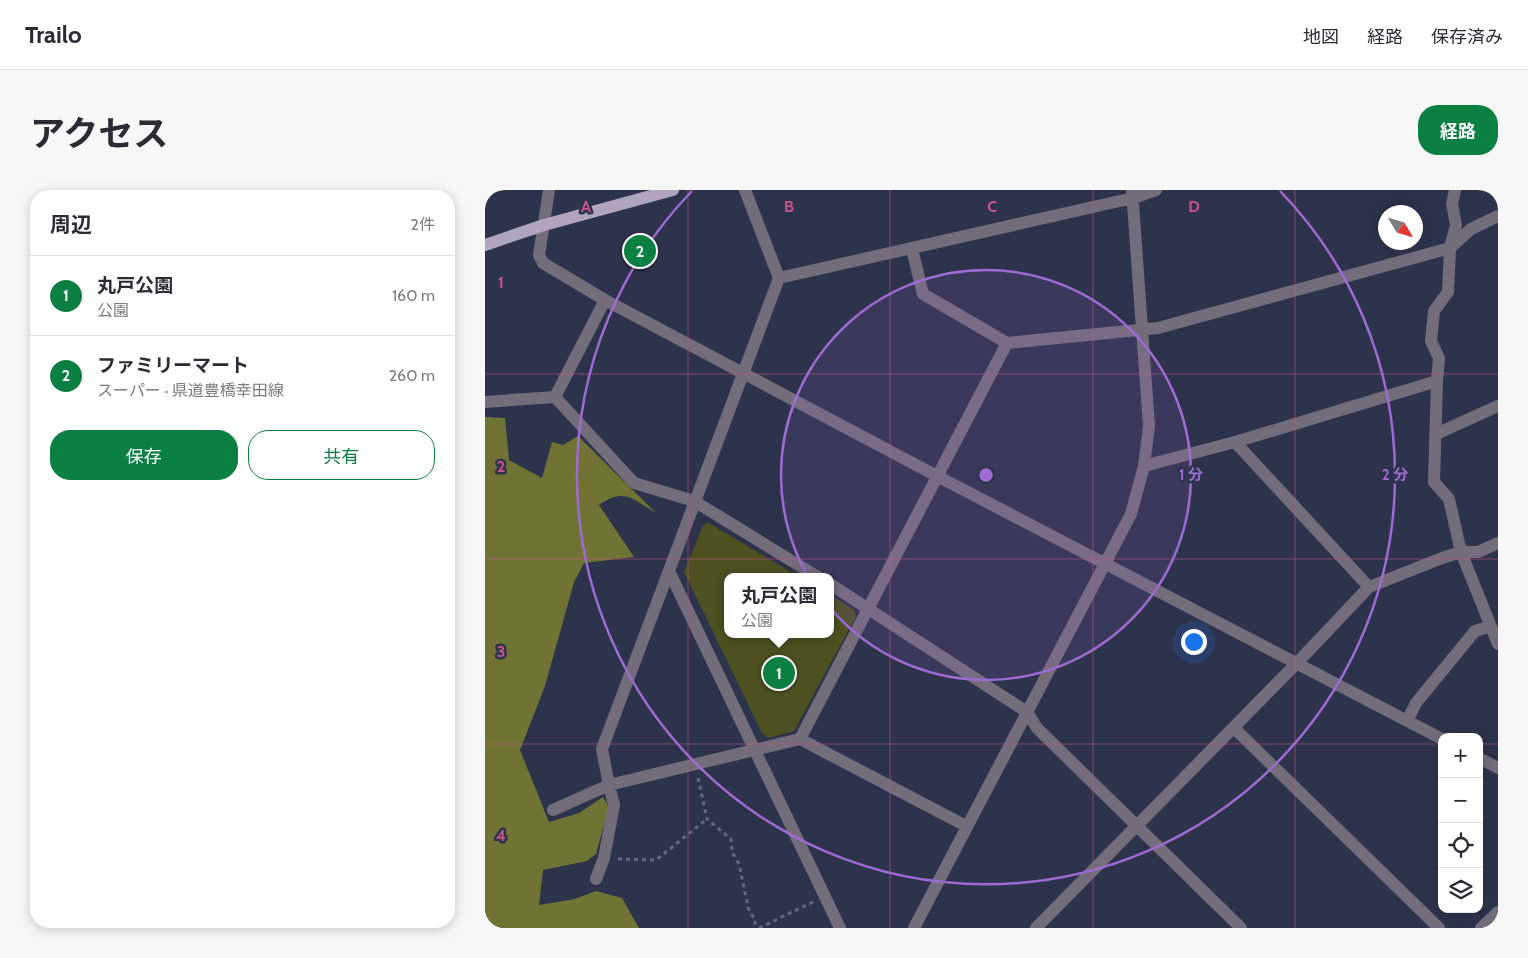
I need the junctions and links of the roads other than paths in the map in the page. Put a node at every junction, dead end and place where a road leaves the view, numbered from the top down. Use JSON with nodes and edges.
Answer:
{"nodes":[{"id":1,"x":549,"y":190,"type":"edge"},
{"id":2,"x":673,"y":190,"type":"edge"},
{"id":3,"x":745,"y":190,"type":"edge"},
{"id":4,"x":1156,"y":190,"type":"edge"},
{"id":5,"x":1455,"y":190,"type":"edge"},
{"id":6,"x":640,"y":194,"type":"edge"},
{"id":7,"x":1132,"y":194,"type":"edge"},
{"id":8,"x":1498,"y":216,"type":"edge"},
{"id":9,"x":544,"y":226,"type":"junction"},
{"id":10,"x":485,"y":245,"type":"edge"},
{"id":11,"x":1450,"y":248,"type":"junction"},
{"id":12,"x":912,"y":249,"type":"junction"},
{"id":13,"x":779,"y":278,"type":"junction"},
{"id":14,"x":605,"y":300,"type":"junction"},
{"id":15,"x":1142,"y":329,"type":"junction"},
{"id":16,"x":1007,"y":343,"type":"junction"},
{"id":17,"x":744,"y":372,"type":"junction"},
{"id":18,"x":1437,"y":381,"type":"junction"},
{"id":19,"x":555,"y":397,"type":"junction"},
{"id":20,"x":485,"y":402,"type":"edge"},
{"id":21,"x":1498,"y":406,"type":"edge"},
{"id":22,"x":1436,"y":434,"type":"junction"},
{"id":23,"x":1235,"y":442,"type":"junction"},
{"id":24,"x":1144,"y":466,"type":"junction"},
{"id":25,"x":937,"y":476,"type":"junction"},
{"id":26,"x":694,"y":501,"type":"junction"},
{"id":27,"x":1498,"y":543,"type":"edge"},
{"id":28,"x":1461,"y":552,"type":"junction"},
{"id":29,"x":1106,"y":563,"type":"junction"},
{"id":30,"x":669,"y":571,"type":"junction"},
{"id":31,"x":811,"y":573,"type":"edge"},
{"id":32,"x":834,"y":586,"type":"edge"},
{"id":33,"x":1369,"y":587,"type":"junction"},
{"id":34,"x":869,"y":608,"type":"junction"},
{"id":35,"x":1491,"y":626,"type":"junction"},
{"id":36,"x":1498,"y":644,"type":"edge"},
{"id":37,"x":1297,"y":663,"type":"junction"},
{"id":38,"x":1027,"y":712,"type":"junction"},
{"id":39,"x":1407,"y":721,"type":"junction"},
{"id":40,"x":1234,"y":728,"type":"junction"},
{"id":41,"x":1438,"y":737,"type":"edge"},
{"id":42,"x":800,"y":739,"type":"junction"},
{"id":43,"x":755,"y":750,"type":"junction"},
{"id":44,"x":1483,"y":760,"type":"edge"},
{"id":45,"x":1498,"y":768,"type":"edge"},
{"id":46,"x":609,"y":785,"type":"junction"},
{"id":47,"x":553,"y":810,"type":"dead end"},
{"id":48,"x":1139,"y":825,"type":"junction"},
{"id":49,"x":966,"y":826,"type":"junction"},
{"id":50,"x":596,"y":879,"type":"dead end"},
{"id":51,"x":1498,"y":912,"type":"edge"},
{"id":52,"x":840,"y":928,"type":"edge"},
{"id":53,"x":914,"y":928,"type":"edge"},
{"id":54,"x":1036,"y":928,"type":"edge"},
{"id":55,"x":1241,"y":928,"type":"edge"},
{"id":56,"x":1439,"y":928,"type":"edge"},
{"id":57,"x":1481,"y":928,"type":"edge"}],
"edges":[{"from":1,"to":9,"type":"street"},
{"from":2,"to":6,"type":"main road"},
{"from":3,"to":13,"type":"street"},
{"from":4,"to":7,"type":"street"},
{"from":5,"to":11,"type":"street"},
{"from":6,"to":9,"type":"main road"},
{"from":7,"to":12,"type":"street"},
{"from":7,"to":15,"type":"street"},
{"from":8,"to":11,"type":"street"},
{"from":9,"to":10,"type":"main road"},
{"from":9,"to":14,"type":"street"},
{"from":11,"to":15,"type":"street"},
{"from":11,"to":18,"type":"street"},
{"from":12,"to":13,"type":"street"},
{"from":12,"to":16,"type":"street"},
{"from":13,"to":17,"type":"street"},
{"from":14,"to":17,"type":"street"},
{"from":14,"to":19,"type":"street"},
{"from":15,"to":16,"type":"street"},
{"from":15,"to":24,"type":"street"},
{"from":16,"to":25,"type":"street"},
{"from":17,"to":25,"type":"street"},
{"from":17,"to":26,"type":"street"},
{"from":18,"to":22,"type":"street"},
{"from":18,"to":23,"type":"street"},
{"from":19,"to":20,"type":"street"},
{"from":19,"to":26,"type":"street"},
{"from":21,"to":22,"type":"street"},
{"from":22,"to":28,"type":"street"},
{"from":23,"to":24,"type":"street"},
{"from":23,"to":33,"type":"street"},
{"from":24,"to":29,"type":"street"},
{"from":25,"to":29,"type":"street"},
{"from":25,"to":34,"type":"street"},
{"from":26,"to":30,"type":"street"},
{"from":26,"to":31,"type":"street"},
{"from":27,"to":28,"type":"street"},
{"from":28,"to":33,"type":"street"},
{"from":28,"to":35,"type":"street"},
{"from":29,"to":37,"type":"street"},
{"from":29,"to":38,"type":"street"},
{"from":30,"to":43,"type":"street"},
{"from":30,"to":46,"type":"street"},
{"from":32,"to":34,"type":"street"},
{"from":33,"to":37,"type":"street"},
{"from":34,"to":38,"type":"street"},
{"from":34,"to":42,"type":"street"},
{"from":35,"to":36,"type":"street"},
{"from":35,"to":39,"type":"street"},
{"from":37,"to":39,"type":"street"},
{"from":37,"to":40,"type":"street"},
{"from":38,"to":48,"type":"street"},
{"from":38,"to":49,"type":"street"},
{"from":39,"to":41,"type":"street"},
{"from":40,"to":48,"type":"street"},
{"from":40,"to":56,"type":"street"},
{"from":42,"to":43,"type":"street"},
{"from":42,"to":49,"type":"street"},
{"from":43,"to":46,"type":"street"},
{"from":43,"to":52,"type":"street"},
{"from":44,"to":45,"type":"street"},
{"from":46,"to":47,"type":"street"},
{"from":46,"to":50,"type":"street"},
{"from":48,"to":54,"type":"street"},
{"from":48,"to":55,"type":"street"},
{"from":49,"to":53,"type":"street"},
{"from":51,"to":57,"type":"street"}]}
